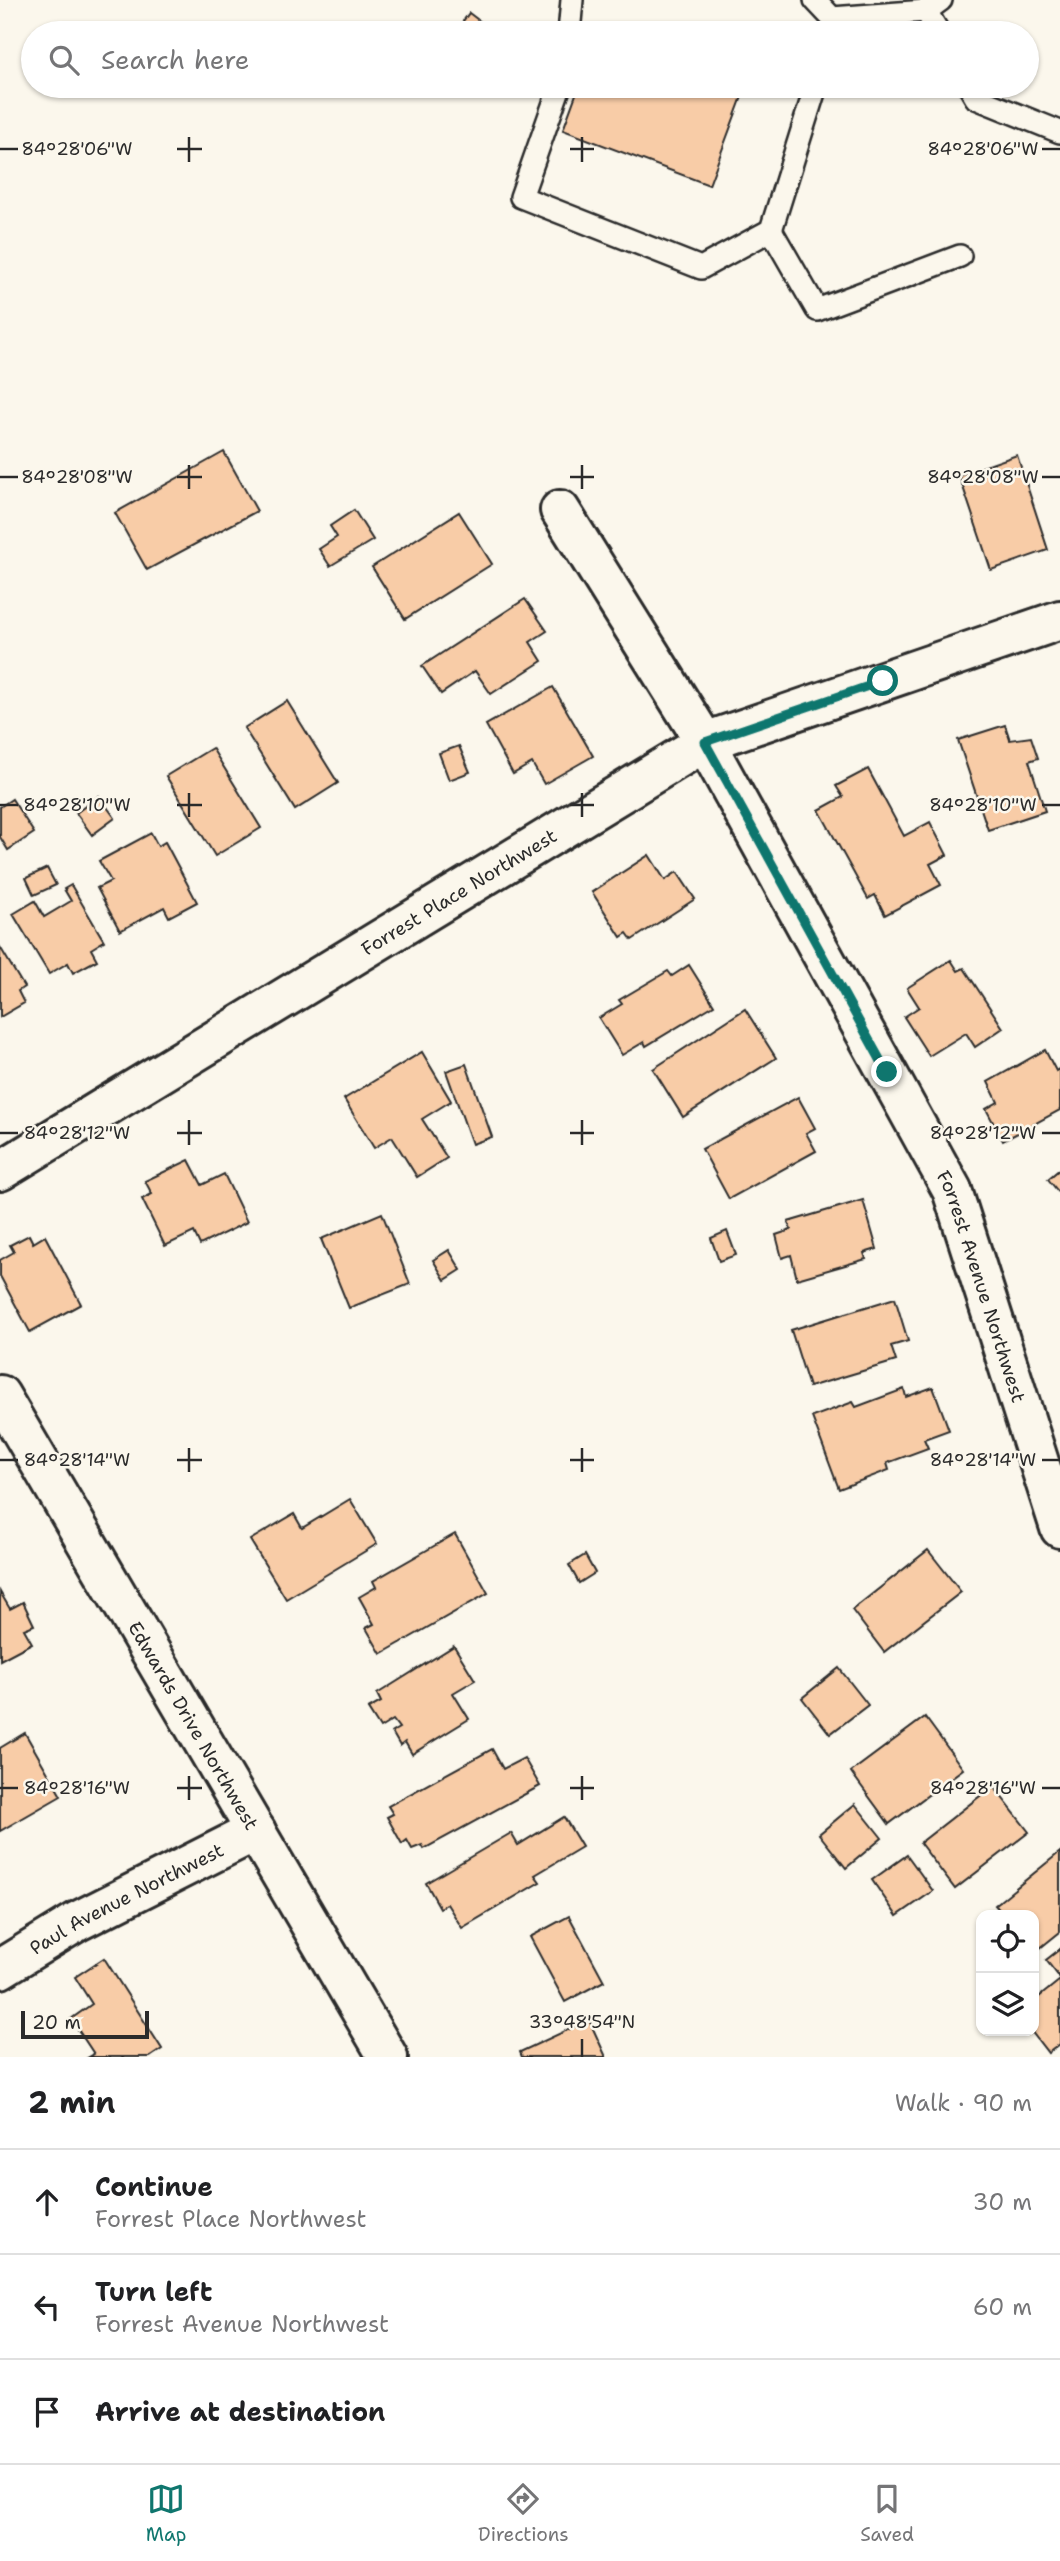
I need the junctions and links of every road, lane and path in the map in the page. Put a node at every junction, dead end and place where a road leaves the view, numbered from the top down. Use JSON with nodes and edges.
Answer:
{"nodes":[{"id":1,"x":572,"y":0,"type":"edge"},
{"id":2,"x":815,"y":0,"type":"edge"},
{"id":3,"x":934,"y":5,"type":"edge"},
{"id":4,"x":570,"y":21,"type":"edge"},
{"id":5,"x":827,"y":21,"type":"edge"},
{"id":6,"x":855,"y":21,"type":"edge"},
{"id":7,"x":556,"y":98,"type":"edge"},
{"id":8,"x":812,"y":98,"type":"edge"},
{"id":9,"x":976,"y":98,"type":"edge"},
{"id":10,"x":1060,"y":132,"type":"edge"},
{"id":11,"x":771,"y":230,"type":"junction"},
{"id":12,"x":960,"y":256,"type":"dead end"},
{"id":13,"x":560,"y":510,"type":"dead end"},
{"id":14,"x":1060,"y":620,"type":"edge"},
{"id":15,"x":705,"y":742,"type":"junction"},
{"id":16,"x":0,"y":1171,"type":"edge"},
{"id":17,"x":0,"y":1395,"type":"edge"},
{"id":18,"x":1060,"y":1528,"type":"edge"},
{"id":19,"x":256,"y":1831,"type":"junction"},
{"id":20,"x":0,"y":1969,"type":"edge"},
{"id":21,"x":388,"y":2057,"type":"edge"}],
"edges":[{"from":1,"to":4,"type":"lane"},
{"from":2,"to":5,"type":"lane"},
{"from":3,"to":6,"type":"lane"},
{"from":7,"to":11,"type":"lane"},
{"from":8,"to":11,"type":"lane"},
{"from":9,"to":10,"type":"lane"},
{"from":11,"to":12,"type":"lane"},
{"from":13,"to":15,"type":"street","name":"Forrest Avenue Northwest"},
{"from":14,"to":15,"type":"street","name":"Forrest Place Northwest"},
{"from":15,"to":16,"type":"street","name":"Forrest Place Northwest"},
{"from":15,"to":18,"type":"street","name":"Forrest Avenue Northwest"},
{"from":17,"to":19,"type":"street","name":"Edwards Drive Northwest"},
{"from":19,"to":20,"type":"street","name":"Paul Avenue Northwest"},
{"from":19,"to":21,"type":"street","name":"Edwards Drive Northwest"}]}
